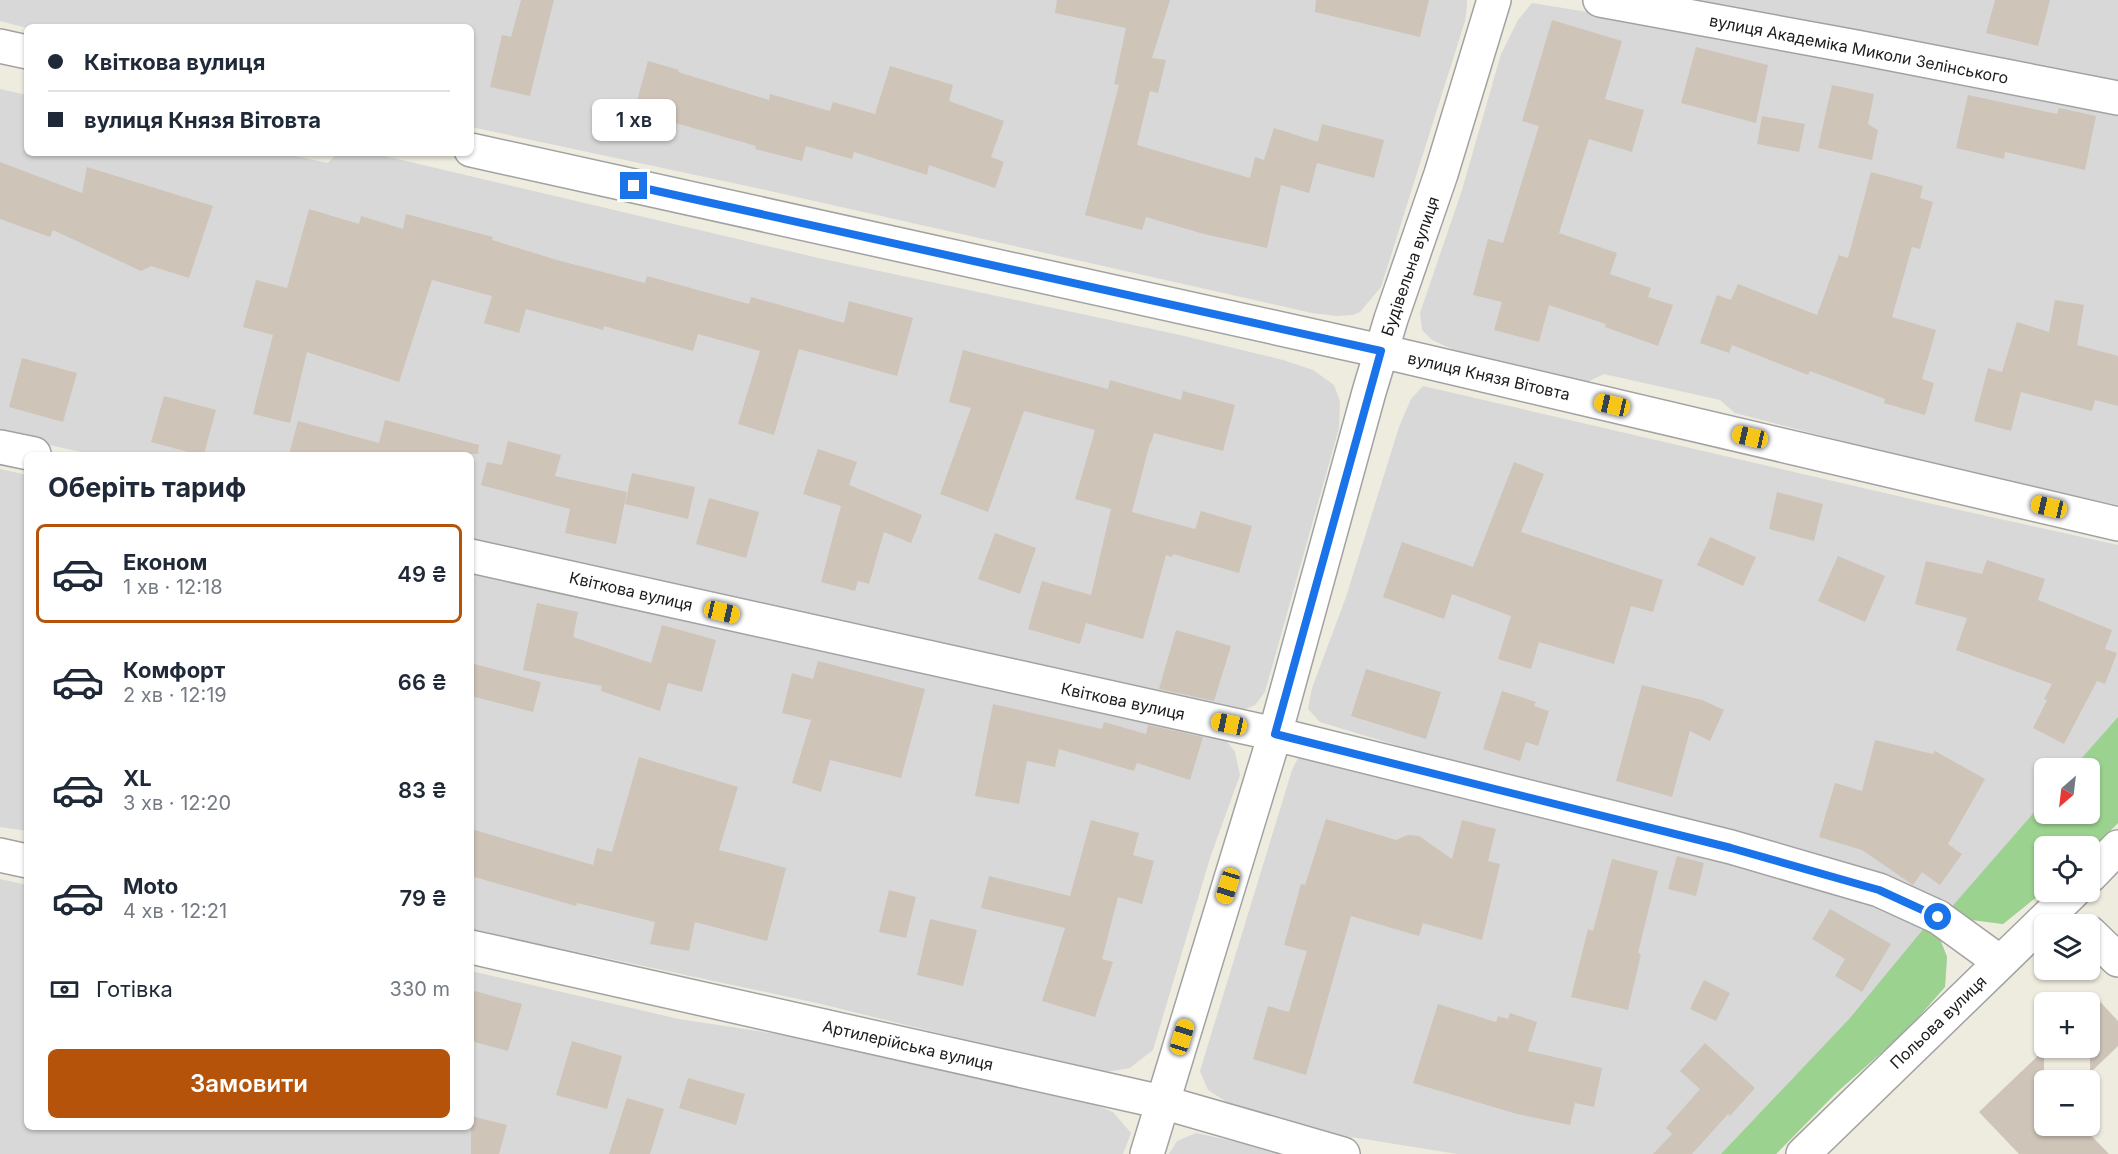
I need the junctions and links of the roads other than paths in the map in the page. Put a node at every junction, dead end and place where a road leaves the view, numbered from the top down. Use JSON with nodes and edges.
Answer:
{"nodes":[{"id":1,"x":1494,"y":0,"type":"edge"},
{"id":2,"x":1600,"y":0,"type":"edge"},
{"id":3,"x":0,"y":46,"type":"edge"},
{"id":4,"x":24,"y":51,"type":"edge"},
{"id":5,"x":2118,"y":99,"type":"edge"},
{"id":6,"x":474,"y":151,"type":"edge"},
{"id":7,"x":1381,"y":351,"type":"junction"},
{"id":8,"x":0,"y":447,"type":"edge"},
{"id":9,"x":24,"y":452,"type":"edge"},
{"id":10,"x":2118,"y":524,"type":"edge"},
{"id":11,"x":474,"y":556,"type":"edge"},
{"id":12,"x":1275,"y":734,"type":"junction"},
{"id":13,"x":2118,"y":847,"type":"edge"},
{"id":14,"x":0,"y":855,"type":"edge"},
{"id":15,"x":24,"y":860,"type":"edge"},
{"id":16,"x":2100,"y":866,"type":"edge"},
{"id":17,"x":2072,"y":907,"type":"edge"},
{"id":18,"x":2100,"y":943,"type":"edge"},
{"id":19,"x":474,"y":948,"type":"edge"},
{"id":20,"x":2118,"y":960,"type":"edge"},
{"id":21,"x":2000,"y":962,"type":"junction"},
{"id":22,"x":1162,"y":1102,"type":"junction"},
{"id":23,"x":1813,"y":1151,"type":"edge"},
{"id":24,"x":1147,"y":1154,"type":"edge"},
{"id":25,"x":1343,"y":1154,"type":"edge"}],
"edges":[{"from":1,"to":7,"type":"street","name":"Будівельна вулиця"},
{"from":2,"to":5,"type":"street","name":"вулиця Академіка Миколи Зелінського"},
{"from":3,"to":4,"type":"street"},
{"from":6,"to":7,"type":"street","name":"вулиця Князя Вітовта"},
{"from":7,"to":10,"type":"street","name":"вулиця Князя Вітовта"},
{"from":7,"to":12,"type":"street","name":"Будівельна вулиця"},
{"from":8,"to":9,"type":"street"},
{"from":11,"to":12,"type":"street","name":"Квіткова вулиця"},
{"from":12,"to":21,"type":"street","name":"Квіткова вулиця"},
{"from":12,"to":22,"type":"street","name":"Будівельна вулиця"},
{"from":13,"to":16,"type":"street"},
{"from":14,"to":15,"type":"street"},
{"from":17,"to":21,"type":"street","name":"Польова вулиця"},
{"from":18,"to":20,"type":"street"},
{"from":19,"to":22,"type":"street","name":"Артилерійська вулиця"},
{"from":21,"to":23,"type":"street","name":"Польова вулиця"},
{"from":22,"to":24,"type":"street","name":"Будівельна вулиця"},
{"from":22,"to":25,"type":"street","name":"Артилерійська вулиця"}]}
